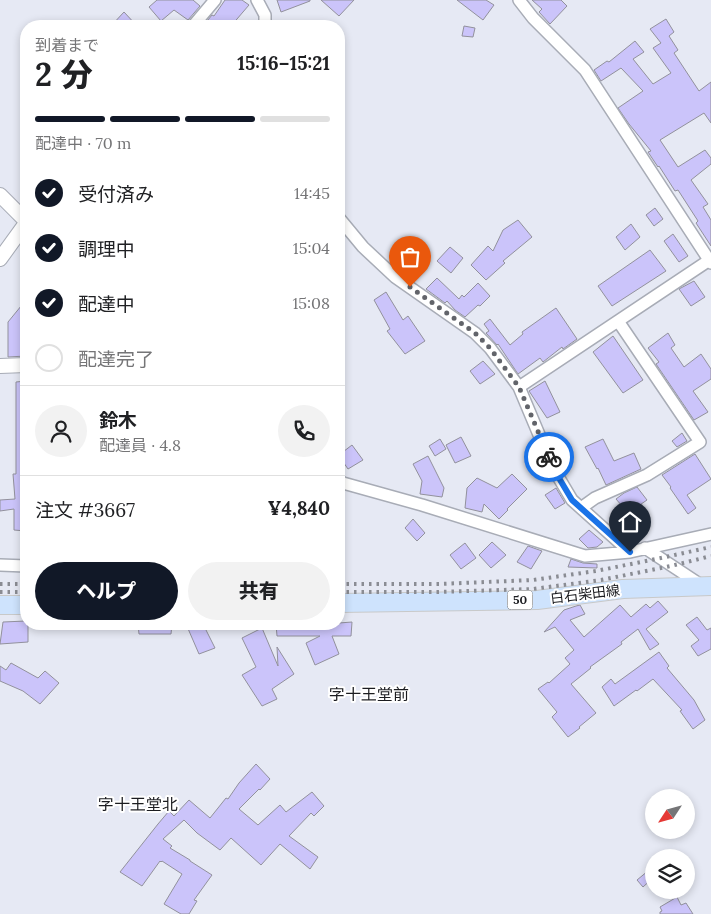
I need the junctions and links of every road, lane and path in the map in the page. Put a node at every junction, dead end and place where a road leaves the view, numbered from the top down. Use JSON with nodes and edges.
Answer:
{"nodes":[{"id":1,"x":216,"y":0,"type":"edge"},
{"id":2,"x":257,"y":0,"type":"edge"},
{"id":3,"x":519,"y":0,"type":"edge"},
{"id":4,"x":198,"y":20,"type":"edge"},
{"id":5,"x":265,"y":20,"type":"edge"},
{"id":6,"x":0,"y":195,"type":"edge"},
{"id":7,"x":20,"y":216,"type":"edge"},
{"id":8,"x":345,"y":225,"type":"edge"},
{"id":9,"x":20,"y":231,"type":"edge"},
{"id":10,"x":0,"y":259,"type":"edge"},
{"id":11,"x":710,"y":261,"type":"edge"},
{"id":12,"x":618,"y":321,"type":"junction"},
{"id":13,"x":20,"y":365,"type":"edge"},
{"id":14,"x":0,"y":366,"type":"edge"},
{"id":15,"x":519,"y":387,"type":"junction"},
{"id":16,"x":345,"y":484,"type":"edge"},
{"id":17,"x":581,"y":508,"type":"junction"},
{"id":18,"x":711,"y":534,"type":"edge"},
{"id":19,"x":645,"y":548,"type":"junction"},
{"id":20,"x":630,"y":552,"type":"junction"},
{"id":21,"x":0,"y":565,"type":"edge"},
{"id":22,"x":20,"y":566,"type":"edge"},
{"id":23,"x":706,"y":586,"type":"edge"},
{"id":24,"x":345,"y":602,"type":"edge"},
{"id":25,"x":0,"y":605,"type":"edge"},
{"id":26,"x":20,"y":605,"type":"edge"}],
"edges":[{"from":1,"to":4,"type":"street"},
{"from":2,"to":5,"type":"street"},
{"from":3,"to":11,"type":"street"},
{"from":6,"to":7,"type":"street"},
{"from":8,"to":15,"type":"street"},
{"from":9,"to":10,"type":"street"},
{"from":11,"to":12,"type":"street"},
{"from":12,"to":15,"type":"street"},
{"from":12,"to":17,"type":"street"},
{"from":13,"to":14,"type":"street"},
{"from":15,"to":17,"type":"street"},
{"from":16,"to":20,"type":"street"},
{"from":17,"to":20,"type":"street"},
{"from":18,"to":19,"type":"street"},
{"from":19,"to":20,"type":"street"},
{"from":19,"to":23,"type":"street"},
{"from":21,"to":22,"type":"street"},
{"from":23,"to":24,"type":"main road","name":"白石柴田線","number":"50"},
{"from":25,"to":26,"type":"main road"}]}
